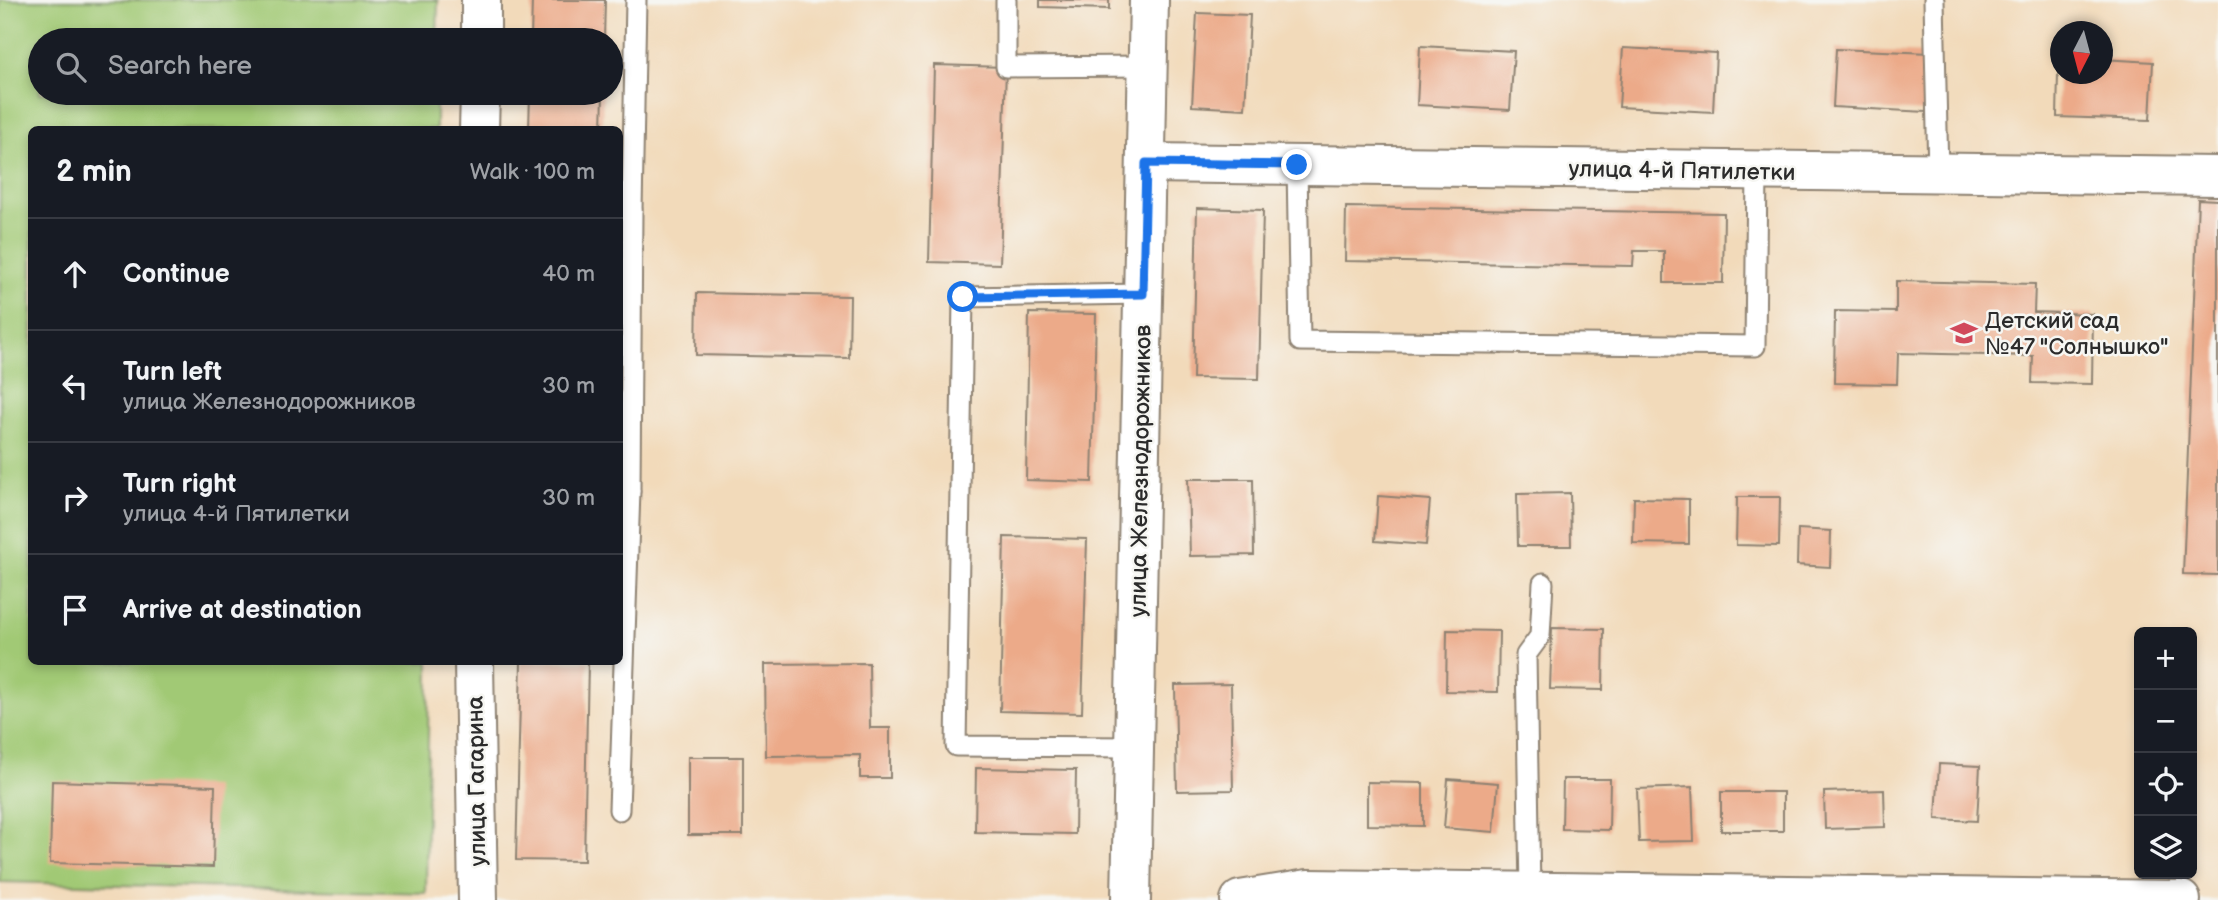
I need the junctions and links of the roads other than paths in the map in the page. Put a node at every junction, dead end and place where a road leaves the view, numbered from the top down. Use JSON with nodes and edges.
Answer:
{"nodes":[{"id":1,"x":481,"y":0,"type":"edge"},
{"id":2,"x":636,"y":0,"type":"edge"},
{"id":3,"x":1006,"y":0,"type":"edge"},
{"id":4,"x":1149,"y":0,"type":"edge"},
{"id":5,"x":1934,"y":0,"type":"edge"},
{"id":6,"x":481,"y":28,"type":"edge"},
{"id":7,"x":1148,"y":66,"type":"junction"},
{"id":8,"x":480,"y":105,"type":"edge"},
{"id":9,"x":479,"y":126,"type":"edge"},
{"id":10,"x":1146,"y":163,"type":"junction"},
{"id":11,"x":1297,"y":165,"type":"junction"},
{"id":12,"x":1757,"y":171,"type":"junction"},
{"id":13,"x":1938,"y":173,"type":"junction"},
{"id":14,"x":2218,"y":177,"type":"edge"},
{"id":15,"x":626,"y":210,"type":"edge"},
{"id":16,"x":1143,"y":294,"type":"junction"},
{"id":17,"x":625,"y":491,"type":"edge"},
{"id":18,"x":1543,"y":583,"type":"dead end"},
{"id":19,"x":623,"y":597,"type":"edge"},
{"id":20,"x":474,"y":665,"type":"edge"},
{"id":21,"x":622,"y":665,"type":"edge"},
{"id":22,"x":1134,"y":747,"type":"junction"},
{"id":23,"x":619,"y":810,"type":"dead end"},
{"id":24,"x":1530,"y":892,"type":"junction"},
{"id":25,"x":478,"y":900,"type":"edge"},
{"id":26,"x":1131,"y":900,"type":"edge"},
{"id":27,"x":1240,"y":900,"type":"edge"},
{"id":28,"x":2180,"y":900,"type":"edge"}],
"edges":[{"from":1,"to":6,"type":"street"},
{"from":2,"to":15,"type":"lane"},
{"from":3,"to":7,"type":"lane"},
{"from":4,"to":7,"type":"street","name":"улица Железнодорожников"},
{"from":5,"to":13,"type":"lane"},
{"from":7,"to":10,"type":"street","name":"улица Железнодорожников"},
{"from":8,"to":9,"type":"street"},
{"from":10,"to":11,"type":"street","name":"улица 4-й Пятилетки"},
{"from":10,"to":16,"type":"street","name":"улица Железнодорожников"},
{"from":11,"to":12,"type":"street","name":"улица 4-й Пятилетки"},
{"from":11,"to":12,"type":"lane"},
{"from":12,"to":13,"type":"street","name":"улица 4-й Пятилетки"},
{"from":13,"to":14,"type":"street","name":"улица 4-й Пятилетки"},
{"from":15,"to":17,"type":"lane"},
{"from":16,"to":22,"type":"street","name":"улица Железнодорожников"},
{"from":16,"to":22,"type":"lane"},
{"from":17,"to":19,"type":"lane"},
{"from":18,"to":24,"type":"lane"},
{"from":20,"to":25,"type":"street","name":"улица Гагарина"},
{"from":21,"to":23,"type":"lane"},
{"from":22,"to":26,"type":"street","name":"улица Железнодорожников"},
{"from":24,"to":27,"type":"street"},
{"from":24,"to":28,"type":"street"}]}
